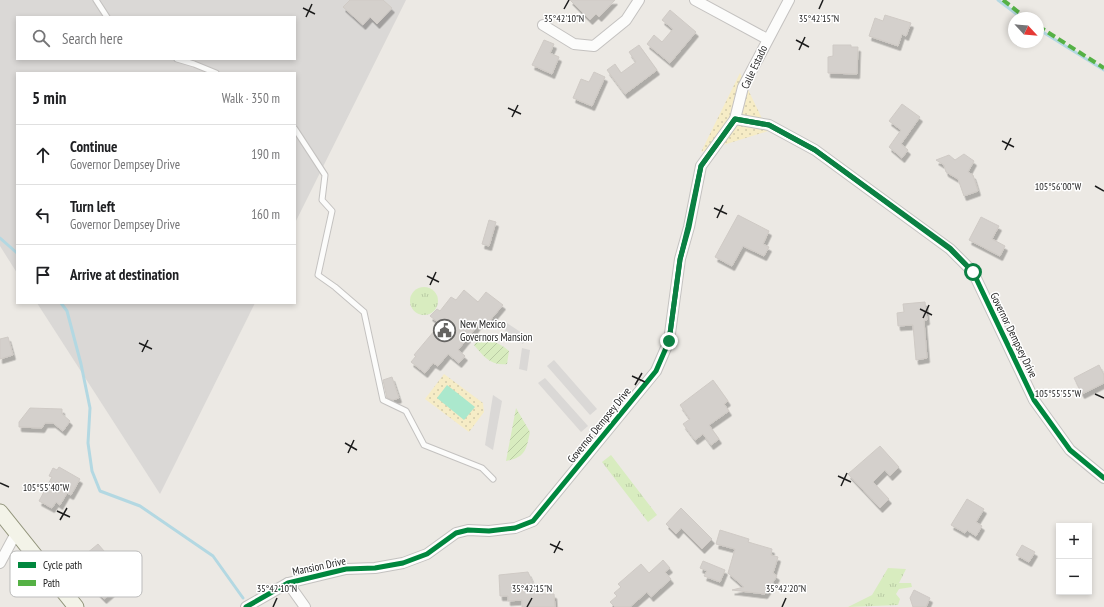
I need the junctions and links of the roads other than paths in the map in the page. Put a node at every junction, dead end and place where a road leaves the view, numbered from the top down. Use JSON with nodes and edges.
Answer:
{"nodes":[{"id":1,"x":96,"y":0,"type":"edge"},
{"id":2,"x":639,"y":0,"type":"edge"},
{"id":3,"x":695,"y":0,"type":"edge"},
{"id":4,"x":789,"y":0,"type":"edge"},
{"id":5,"x":106,"y":16,"type":"edge"},
{"id":6,"x":543,"y":25,"type":"dead end"},
{"id":7,"x":767,"y":39,"type":"junction"},
{"id":8,"x":180,"y":60,"type":"edge"},
{"id":9,"x":214,"y":72,"type":"edge"},
{"id":10,"x":735,"y":119,"type":"junction"},
{"id":11,"x":296,"y":131,"type":"edge"},
{"id":12,"x":493,"y":478,"type":"dead end"},
{"id":13,"x":1104,"y":478,"type":"edge"},
{"id":14,"x":0,"y":512,"type":"edge"},
{"id":15,"x":16,"y":533,"type":"junction"},
{"id":16,"x":31,"y":551,"type":"edge"},
{"id":17,"x":0,"y":563,"type":"edge"},
{"id":18,"x":403,"y":563,"type":"joint"},
{"id":19,"x":288,"y":583,"type":"junction"},
{"id":20,"x":68,"y":597,"type":"edge"},
{"id":21,"x":76,"y":607,"type":"edge"},
{"id":22,"x":246,"y":607,"type":"edge"},
{"id":23,"x":306,"y":607,"type":"edge"}],
"edges":[{"from":1,"to":5,"type":"lane"},
{"from":2,"to":6,"type":"street"},
{"from":3,"to":7,"type":"street","name":"Calle Estado"},
{"from":4,"to":7,"type":"street","name":"Calle Estado"},
{"from":7,"to":10,"type":"street","name":"Calle Estado"},
{"from":8,"to":9,"type":"lane"},
{"from":10,"to":13,"type":"street","name":"Governor Dempsey Drive"},
{"from":10,"to":18,"type":"street","name":"Governor Dempsey Drive"},
{"from":11,"to":12,"type":"lane"},
{"from":14,"to":15,"type":"street"},
{"from":15,"to":16,"type":"street"},
{"from":15,"to":17,"type":"street"},
{"from":18,"to":19,"type":"street","name":"Mansion Drive"},
{"from":19,"to":22,"type":"street","name":"Mansion Drive"},
{"from":19,"to":23,"type":"street"},
{"from":20,"to":21,"type":"street"}]}
